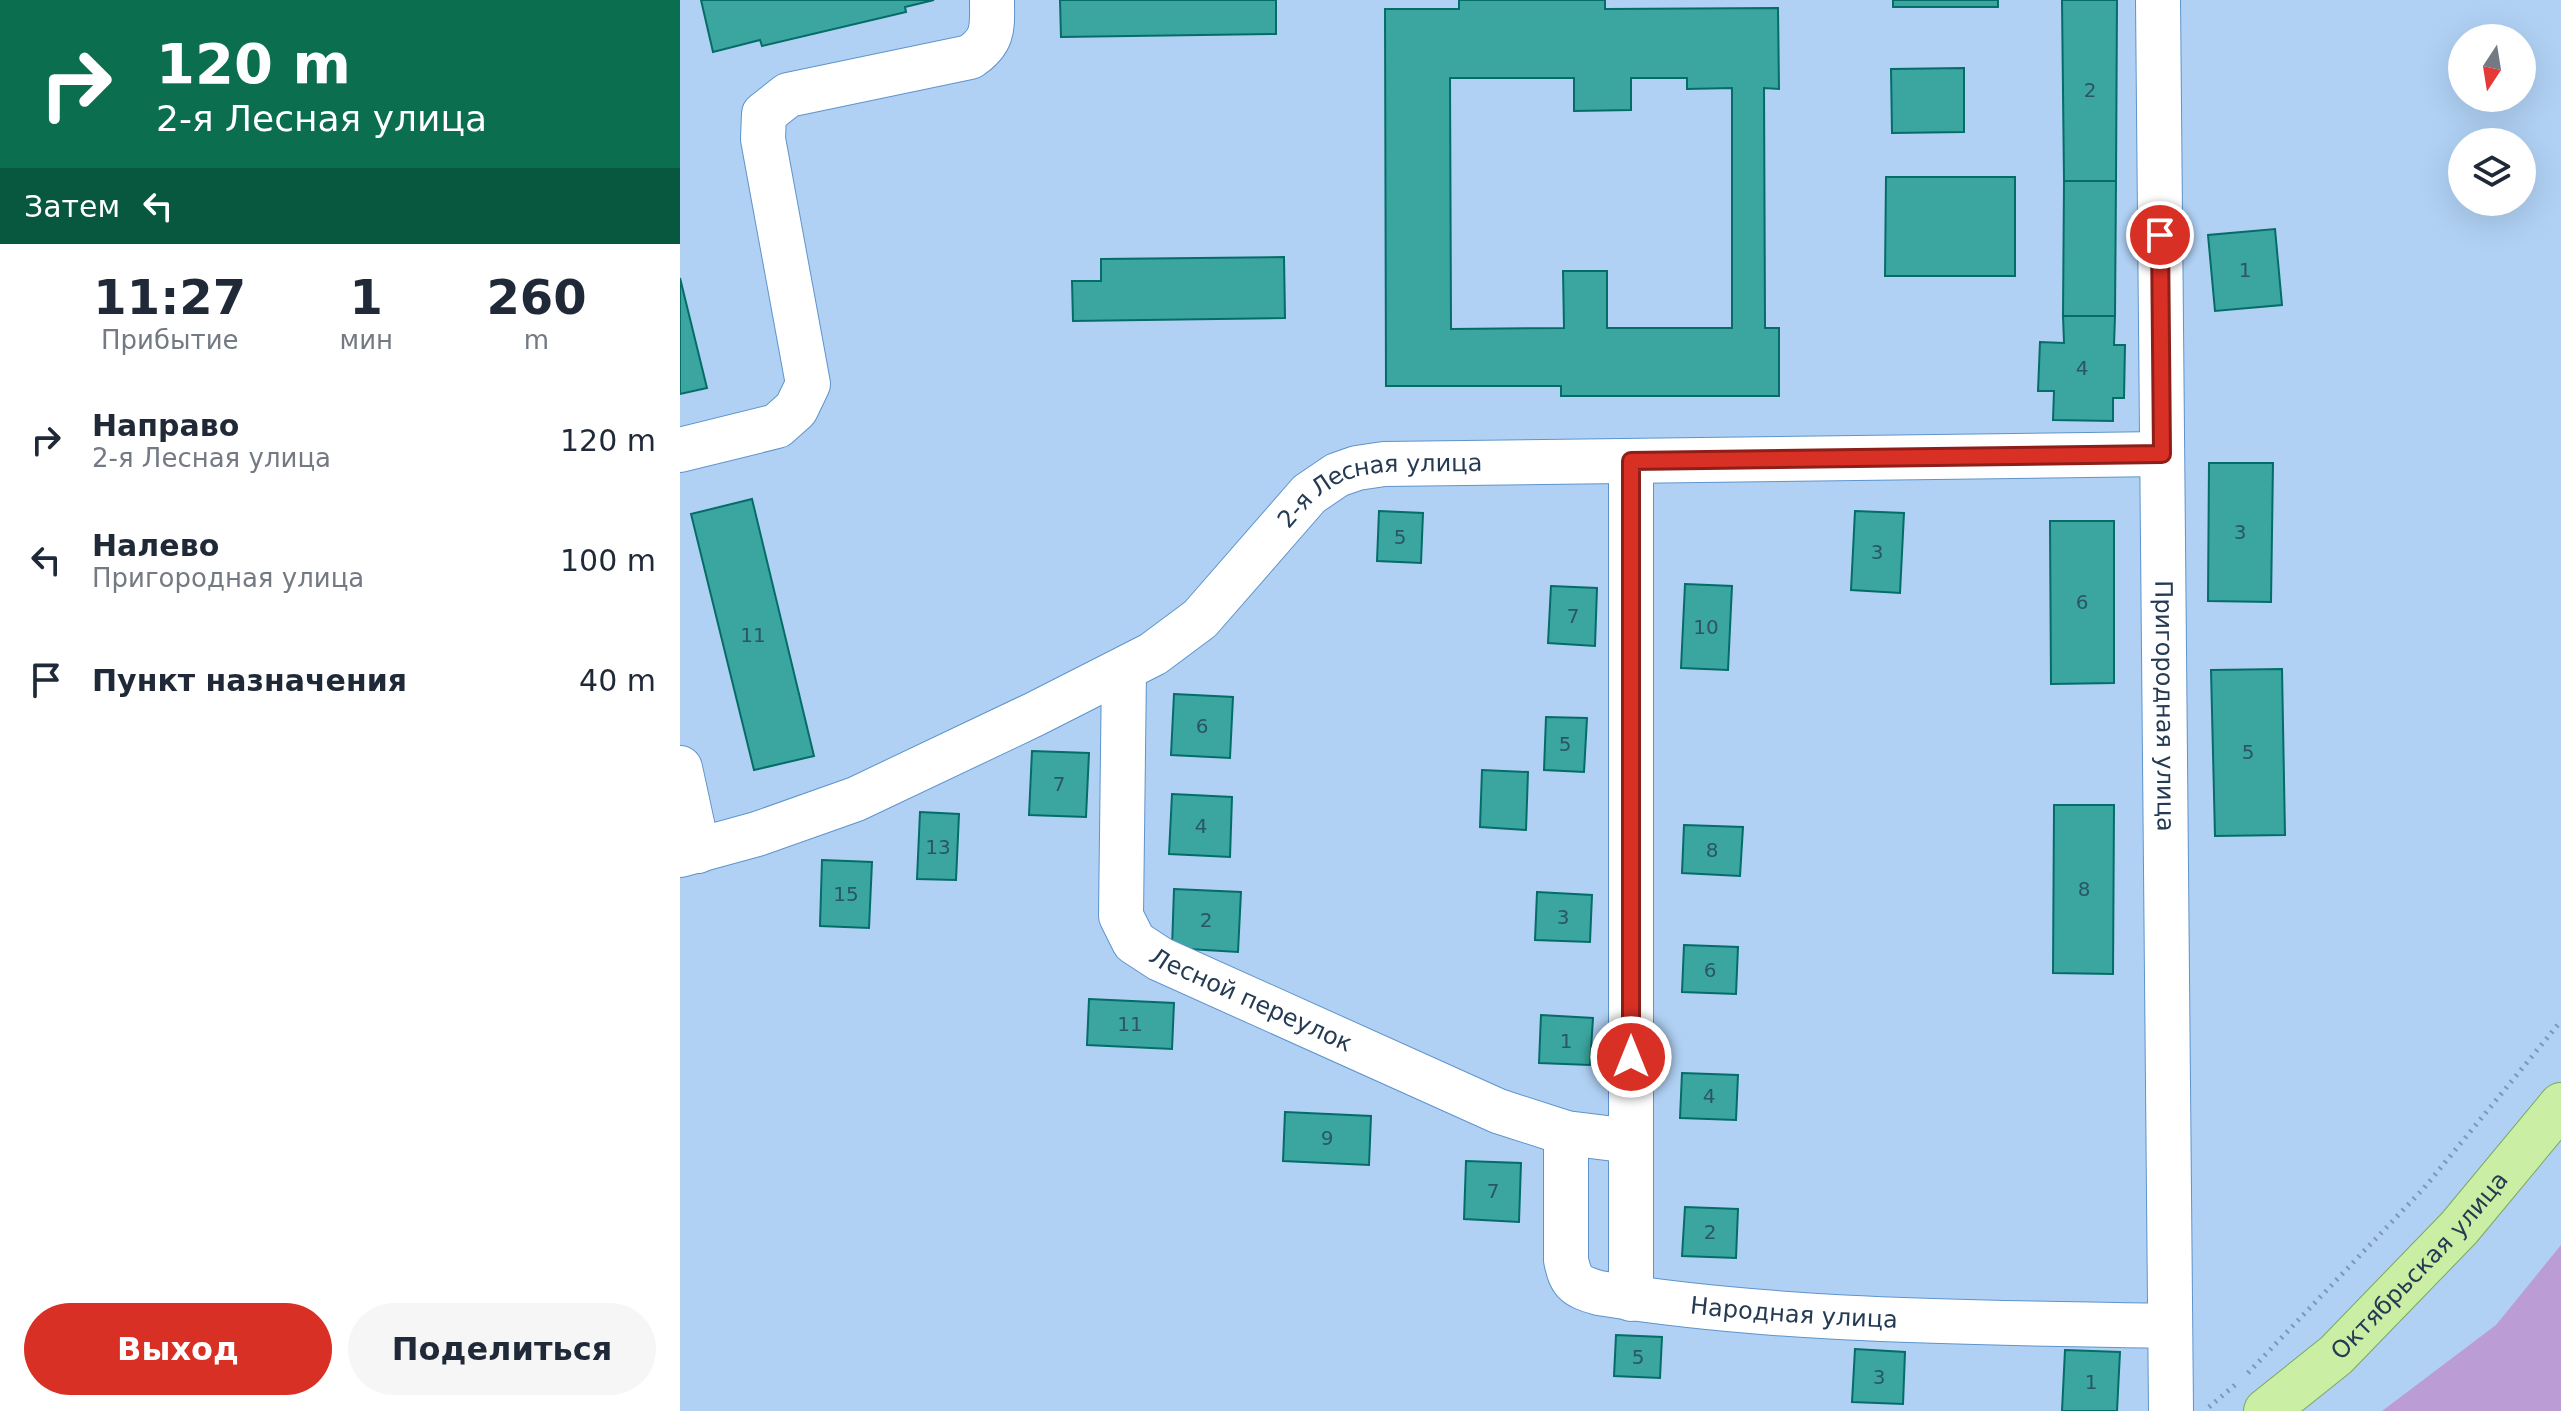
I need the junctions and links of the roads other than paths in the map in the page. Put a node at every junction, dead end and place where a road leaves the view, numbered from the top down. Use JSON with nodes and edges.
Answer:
{"nodes":[{"id":1,"x":992,"y":0,"type":"edge"},
{"id":2,"x":2158,"y":0,"type":"edge"},
{"id":3,"x":680,"y":450,"type":"edge"},
{"id":4,"x":2162,"y":454,"type":"junction"},
{"id":5,"x":1631,"y":461,"type":"junction"},
{"id":6,"x":1124,"y":670,"type":"junction"},
{"id":7,"x":680,"y":768,"type":"edge"},
{"id":8,"x":689,"y":853,"type":"edge"},
{"id":9,"x":2561,"y":1105,"type":"edge"},
{"id":10,"x":1566,"y":1133,"type":"junction"},
{"id":11,"x":1631,"y":1141,"type":"junction"},
{"id":12,"x":1631,"y":1299,"type":"junction"},
{"id":13,"x":2170,"y":1326,"type":"junction"},
{"id":14,"x":2171,"y":1411,"type":"edge"},
{"id":15,"x":2266,"y":1411,"type":"edge"}],
"edges":[{"from":1,"to":3,"type":"street"},
{"from":2,"to":4,"type":"street","name":"Пригородная улица"},
{"from":4,"to":5,"type":"street","name":"2-я Лесная улица"},
{"from":4,"to":13,"type":"street","name":"Пригородная улица"},
{"from":5,"to":6,"type":"street","name":"2-я Лесная улица"},
{"from":5,"to":11,"type":"street"},
{"from":6,"to":8,"type":"street","name":"2-я Лесная улица"},
{"from":6,"to":10,"type":"street","name":"Лесной переулок"},
{"from":7,"to":8,"type":"street"},
{"from":9,"to":15,"type":"main road","name":"Октябрьская улица"},
{"from":10,"to":11,"type":"street","name":"Лесной переулок"},
{"from":10,"to":12,"type":"street","name":"Народная улица"},
{"from":11,"to":12,"type":"street"},
{"from":12,"to":13,"type":"street","name":"Народная улица"},
{"from":13,"to":14,"type":"street","name":"Пригородная улица"}]}
